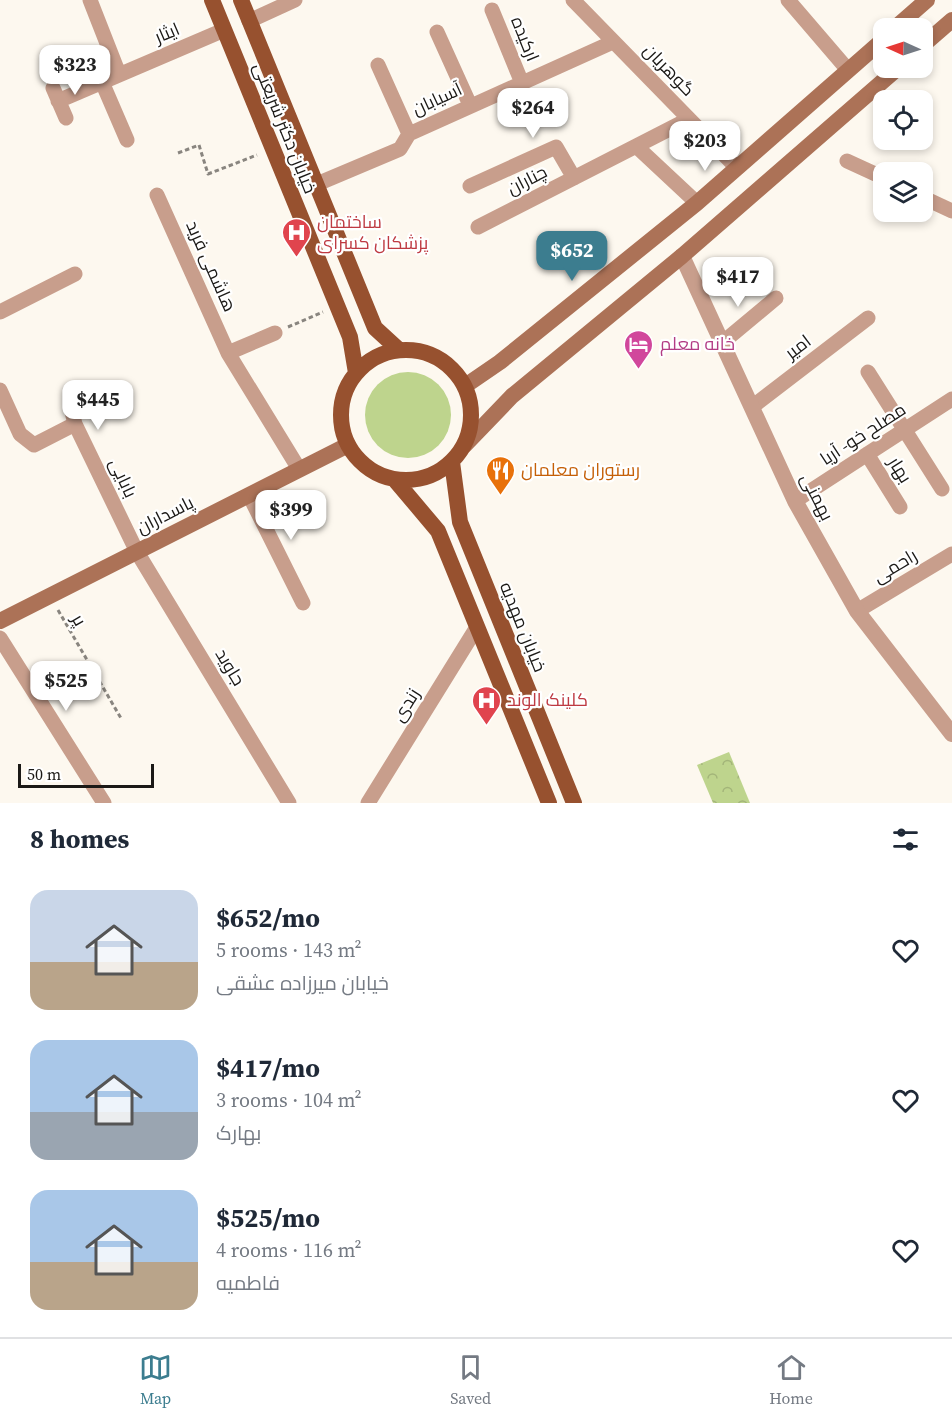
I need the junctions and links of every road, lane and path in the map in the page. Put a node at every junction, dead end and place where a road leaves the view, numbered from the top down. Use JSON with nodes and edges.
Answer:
{"nodes":[{"id":1,"x":90,"y":0,"type":"edge"},
{"id":2,"x":212,"y":0,"type":"edge"},
{"id":3,"x":241,"y":0,"type":"edge"},
{"id":4,"x":295,"y":0,"type":"edge"},
{"id":5,"x":573,"y":0,"type":"edge"},
{"id":6,"x":788,"y":0,"type":"edge"},
{"id":7,"x":927,"y":0,"type":"edge"},
{"id":8,"x":492,"y":10,"type":"dead end"},
{"id":9,"x":906,"y":18,"type":"edge"},
{"id":10,"x":952,"y":20,"type":"edge"},
{"id":11,"x":249,"y":21,"type":"junction"},
{"id":12,"x":224,"y":30,"type":"junction"},
{"id":13,"x":437,"y":32,"type":"dead end"},
{"id":14,"x":933,"y":36,"type":"edge"},
{"id":15,"x":613,"y":42,"type":"junction"},
{"id":16,"x":873,"y":48,"type":"edge"},
{"id":17,"x":378,"y":64,"type":"dead end"},
{"id":18,"x":848,"y":70,"type":"junction"},
{"id":19,"x":119,"y":74,"type":"junction"},
{"id":20,"x":887,"y":78,"type":"edge"},
{"id":21,"x":102,"y":82,"type":"junction"},
{"id":22,"x":522,"y":82,"type":"junction"},
{"id":23,"x":470,"y":105,"type":"junction"},
{"id":24,"x":66,"y":118,"type":"dead end"},
{"id":25,"x":689,"y":119,"type":"junction"},
{"id":26,"x":409,"y":134,"type":"junction"},
{"id":27,"x":127,"y":140,"type":"dead end"},
{"id":28,"x":636,"y":146,"type":"junction"},
{"id":29,"x":273,"y":149,"type":"junction"},
{"id":30,"x":178,"y":153,"type":"dead end"},
{"id":31,"x":847,"y":160,"type":"dead end"},
{"id":32,"x":737,"y":168,"type":"junction"},
{"id":33,"x":873,"y":173,"type":"edge"},
{"id":34,"x":574,"y":178,"type":"junction"},
{"id":35,"x":316,"y":184,"type":"junction"},
{"id":36,"x":470,"y":186,"type":"dead end"},
{"id":37,"x":157,"y":195,"type":"dead end"},
{"id":38,"x":933,"y":202,"type":"edge"},
{"id":39,"x":697,"y":203,"type":"junction"},
{"id":40,"x":952,"y":211,"type":"edge"},
{"id":41,"x":478,"y":227,"type":"dead end"},
{"id":42,"x":682,"y":256,"type":"junction"},
{"id":43,"x":75,"y":274,"type":"dead end"},
{"id":44,"x":776,"y":298,"type":"dead end"},
{"id":45,"x":337,"y":306,"type":"junction"},
{"id":46,"x":0,"y":312,"type":"edge"},
{"id":47,"x":868,"y":318,"type":"dead end"},
{"id":48,"x":275,"y":333,"type":"joint"},
{"id":49,"x":722,"y":343,"type":"junction"},
{"id":50,"x":399,"y":350,"type":"junction"},
{"id":51,"x":228,"y":353,"type":"junction"},
{"id":52,"x":868,"y":372,"type":"dead end"},
{"id":53,"x":356,"y":373,"type":"junction"},
{"id":54,"x":465,"y":386,"type":"junction"},
{"id":55,"x":0,"y":390,"type":"edge"},
{"id":56,"x":114,"y":391,"type":"dead end"},
{"id":57,"x":952,"y":399,"type":"edge"},
{"id":58,"x":752,"y":407,"type":"junction"},
{"id":59,"x":75,"y":424,"type":"junction"},
{"id":60,"x":904,"y":430,"type":"junction"},
{"id":61,"x":348,"y":445,"type":"junction"},
{"id":62,"x":465,"y":446,"type":"junction"},
{"id":63,"x":867,"y":454,"type":"junction"},
{"id":64,"x":452,"y":462,"type":"junction"},
{"id":65,"x":299,"y":469,"type":"junction"},
{"id":66,"x":396,"y":480,"type":"junction"},
{"id":67,"x":942,"y":489,"type":"dead end"},
{"id":68,"x":249,"y":495,"type":"junction"},
{"id":69,"x":795,"y":501,"type":"junction"},
{"id":70,"x":900,"y":507,"type":"dead end"},
{"id":71,"x":136,"y":552,"type":"junction"},
{"id":72,"x":952,"y":554,"type":"edge"},
{"id":73,"x":50,"y":596,"type":"junction"},
{"id":74,"x":303,"y":603,"type":"dead end"},
{"id":75,"x":857,"y":611,"type":"junction"},
{"id":76,"x":0,"y":621,"type":"edge"},
{"id":77,"x":477,"y":627,"type":"junction"},
{"id":78,"x":0,"y":638,"type":"edge"},
{"id":79,"x":122,"y":720,"type":"dead end"},
{"id":80,"x":952,"y":734,"type":"edge"},
{"id":81,"x":104,"y":803,"type":"edge"},
{"id":82,"x":289,"y":803,"type":"edge"},
{"id":83,"x":368,"y":803,"type":"edge"},
{"id":84,"x":549,"y":803,"type":"edge"},
{"id":85,"x":574,"y":803,"type":"edge"}],
"edges":[{"from":1,"to":19,"type":"street"},
{"from":2,"to":12,"type":"main road","name":"خیابان دکتر شریعتی"},
{"from":3,"to":11,"type":"main road","name":"خیابان دکتر شریعتی"},
{"from":4,"to":11,"type":"street"},
{"from":5,"to":15,"type":"street","name":"گوهریان"},
{"from":6,"to":18,"type":"street"},
{"from":7,"to":9,"type":"main road"},
{"from":8,"to":22,"type":"street","name":"ارکیده"},
{"from":10,"to":14,"type":"main road"},
{"from":11,"to":35,"type":"main road","name":"خیابان دکتر شریعتی"},
{"from":12,"to":19,"type":"street","name":"ایثار"},
{"from":12,"to":29,"type":"main road","name":"خیابان دکتر شریعتی"},
{"from":13,"to":23,"type":"street"},
{"from":15,"to":22,"type":"street","name":"آسیابان"},
{"from":15,"to":25,"type":"street","name":"گوهریان"},
{"from":16,"to":18,"type":"main road"},
{"from":17,"to":26,"type":"street"},
{"from":18,"to":32,"type":"main road"},
{"from":19,"to":21,"type":"street","name":"ایثار"},
{"from":20,"to":42,"type":"main road"},
{"from":21,"to":24,"type":"street","name":"ایثار"},
{"from":21,"to":27,"type":"street"},
{"from":22,"to":23,"type":"street","name":"آسیابان"},
{"from":23,"to":26,"type":"street","name":"آسیابان"},
{"from":25,"to":28,"type":"street","name":"چناران"},
{"from":25,"to":32,"type":"street","name":"گوهریان"},
{"from":26,"to":35,"type":"street","name":"آسیابان"},
{"from":28,"to":34,"type":"street","name":"چناران"},
{"from":28,"to":39,"type":"street"},
{"from":29,"to":30,"type":"path"},
{"from":29,"to":45,"type":"main road","name":"خیابان دکتر شریعتی"},
{"from":31,"to":33,"type":"street"},
{"from":32,"to":39,"type":"main road"},
{"from":34,"to":36,"type":"street"},
{"from":34,"to":41,"type":"street","name":"چناران"},
{"from":35,"to":50,"type":"main road","name":"خیابان دکتر شریعتی"},
{"from":37,"to":51,"type":"street","name":"هاشمی فرید"},
{"from":38,"to":40,"type":"street"},
{"from":39,"to":54,"type":"main road"},
{"from":42,"to":49,"type":"street","name":"بهمنی"},
{"from":42,"to":62,"type":"main road"},
{"from":43,"to":46,"type":"street"},
{"from":44,"to":49,"type":"street"},
{"from":45,"to":48,"type":"path"},
{"from":45,"to":53,"type":"main road","name":"خیابان دکتر شریعتی"},
{"from":47,"to":58,"type":"street","name":"امیر"},
{"from":48,"to":51,"type":"street"},
{"from":49,"to":58,"type":"street","name":"بهمنی"},
{"from":50,"to":53,"type":"main road"},
{"from":50,"to":54,"type":"main road"},
{"from":51,"to":65,"type":"street","name":"هاشمی فرید"},
{"from":52,"to":60,"type":"street"},
{"from":53,"to":61,"type":"main road"},
{"from":54,"to":62,"type":"main road"},
{"from":55,"to":59,"type":"street"},
{"from":56,"to":59,"type":"street"},
{"from":57,"to":60,"type":"street","name":"مصلح خو- آریا"},
{"from":58,"to":69,"type":"street","name":"بهمنی"},
{"from":59,"to":71,"type":"street","name":"بابایی"},
{"from":60,"to":63,"type":"street","name":"مصلح خو- آریا"},
{"from":60,"to":67,"type":"street"},
{"from":61,"to":65,"type":"main road","name":"پاسداران"},
{"from":61,"to":66,"type":"main road"},
{"from":62,"to":64,"type":"main road"},
{"from":63,"to":69,"type":"street","name":"مصلح خو- آریا"},
{"from":63,"to":70,"type":"street","name":"بهار"},
{"from":64,"to":66,"type":"main road"},
{"from":64,"to":85,"type":"main road","name":"خیابان مهدیه"},
{"from":65,"to":68,"type":"main road","name":"پاسداران"},
{"from":66,"to":77,"type":"main road"},
{"from":68,"to":71,"type":"main road","name":"پاسداران"},
{"from":68,"to":74,"type":"street"},
{"from":69,"to":75,"type":"street","name":"بهمنی"},
{"from":71,"to":73,"type":"main road","name":"پاسداران"},
{"from":71,"to":82,"type":"street","name":"جاوید"},
{"from":72,"to":75,"type":"street","name":"راحمی"},
{"from":73,"to":76,"type":"main road","name":"پاسداران"},
{"from":73,"to":79,"type":"path","name":"پر"},
{"from":75,"to":80,"type":"street","name":"بهمنی"},
{"from":77,"to":83,"type":"street","name":"زندی"},
{"from":77,"to":84,"type":"main road"},
{"from":78,"to":81,"type":"street"}]}
